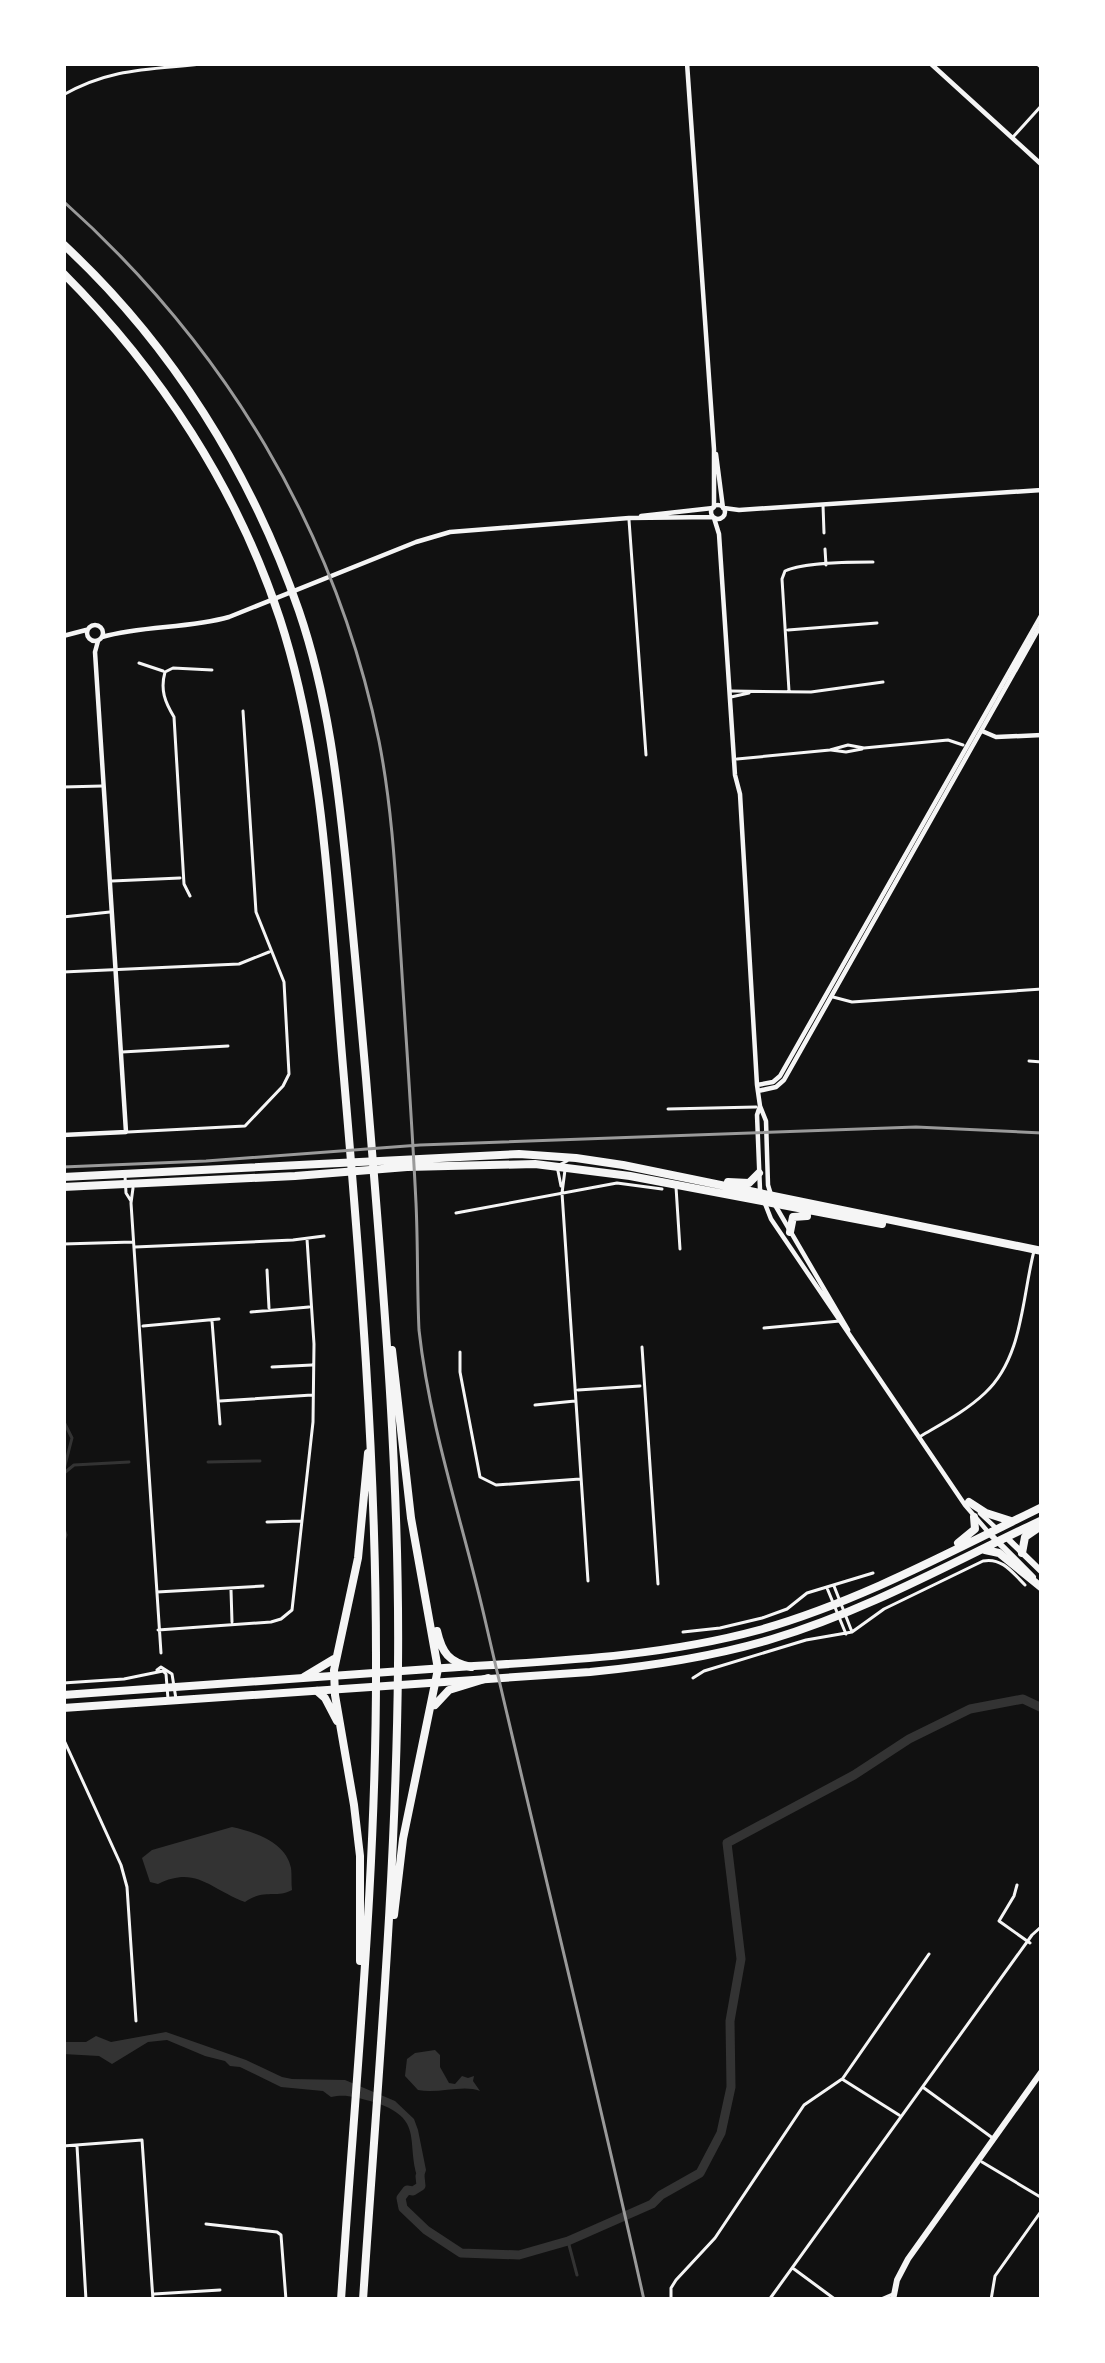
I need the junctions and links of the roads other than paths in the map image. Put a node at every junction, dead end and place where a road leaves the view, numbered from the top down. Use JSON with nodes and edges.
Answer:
{"nodes":[{"id":1,"x":210,"y":63,"type":"edge"},
{"id":2,"x":687,"y":63,"type":"edge"},
{"id":3,"x":930,"y":63,"type":"edge"},
{"id":4,"x":1036,"y":63,"type":"edge"},
{"id":5,"x":1042,"y":68,"type":"edge"},
{"id":6,"x":63,"y":95,"type":"edge"},
{"id":7,"x":1042,"y":105,"type":"edge"},
{"id":8,"x":1012,"y":138,"type":"junction"},
{"id":9,"x":1042,"y":165,"type":"edge"},
{"id":10,"x":63,"y":244,"type":"edge"},
{"id":11,"x":63,"y":273,"type":"edge"},
{"id":12,"x":714,"y":448,"type":"junction"},
{"id":13,"x":1042,"y":490,"type":"edge"},
{"id":14,"x":823,"y":505,"type":"junction"},
{"id":15,"x":713,"y":508,"type":"junction"},
{"id":16,"x":720,"y":514,"type":"junction"},
{"id":17,"x":629,"y":518,"type":"junction"},
{"id":18,"x":824,"y":533,"type":"dead end"},
{"id":19,"x":825,"y":549,"type":"dead end"},
{"id":20,"x":873,"y":562,"type":"dead end"},
{"id":21,"x":826,"y":566,"type":"junction"},
{"id":22,"x":1042,"y":614,"type":"edge"},
{"id":23,"x":877,"y":623,"type":"dead end"},
{"id":24,"x":1042,"y":623,"type":"edge"},
{"id":25,"x":87,"y":630,"type":"junction"},
{"id":26,"x":787,"y":630,"type":"junction"},
{"id":27,"x":66,"y":636,"type":"edge"},
{"id":28,"x":96,"y":637,"type":"junction"},
{"id":29,"x":140,"y":662,"type":"dead end"},
{"id":30,"x":212,"y":670,"type":"dead end"},
{"id":31,"x":165,"y":672,"type":"junction"},
{"id":32,"x":884,"y":682,"type":"dead end"},
{"id":33,"x":789,"y":691,"type":"junction"},
{"id":34,"x":731,"y":694,"type":"junction"},
{"id":35,"x":243,"y":711,"type":"dead end"},
{"id":36,"x":979,"y":729,"type":"junction"},
{"id":37,"x":1042,"y":735,"type":"edge"},
{"id":38,"x":967,"y":750,"type":"junction"},
{"id":39,"x":646,"y":754,"type":"dead end"},
{"id":40,"x":735,"y":756,"type":"junction"},
{"id":41,"x":104,"y":786,"type":"junction"},
{"id":42,"x":63,"y":787,"type":"edge"},
{"id":43,"x":184,"y":878,"type":"junction"},
{"id":44,"x":110,"y":881,"type":"junction"},
{"id":45,"x":190,"y":896,"type":"dead end"},
{"id":46,"x":112,"y":911,"type":"junction"},
{"id":47,"x":63,"y":917,"type":"edge"},
{"id":48,"x":271,"y":951,"type":"junction"},
{"id":49,"x":116,"y":970,"type":"junction"},
{"id":50,"x":63,"y":972,"type":"edge"},
{"id":51,"x":1042,"y":989,"type":"edge"},
{"id":52,"x":828,"y":994,"type":"junction"},
{"id":53,"x":228,"y":1046,"type":"dead end"},
{"id":54,"x":120,"y":1052,"type":"junction"},
{"id":55,"x":1029,"y":1061,"type":"dead end"},
{"id":56,"x":1042,"y":1062,"type":"edge"},
{"id":57,"x":759,"y":1096,"type":"junction"},
{"id":58,"x":668,"y":1109,"type":"dead end"},
{"id":59,"x":126,"y":1132,"type":"junction"},
{"id":60,"x":63,"y":1135,"type":"edge"},
{"id":61,"x":759,"y":1142,"type":"junction"},
{"id":62,"x":768,"y":1148,"type":"junction"},
{"id":63,"x":540,"y":1155,"type":"junction"},
{"id":64,"x":759,"y":1157,"type":"junction"},
{"id":65,"x":576,"y":1158,"type":"junction"},
{"id":66,"x":424,"y":1162,"type":"junction"},
{"id":67,"x":561,"y":1165,"type":"junction"},
{"id":68,"x":759,"y":1174,"type":"junction"},
{"id":69,"x":63,"y":1178,"type":"edge"},
{"id":70,"x":129,"y":1180,"type":"junction"},
{"id":71,"x":710,"y":1183,"type":"junction"},
{"id":72,"x":676,"y":1185,"type":"junction"},
{"id":73,"x":63,"y":1187,"type":"edge"},
{"id":74,"x":662,"y":1189,"type":"dead end"},
{"id":75,"x":562,"y":1190,"type":"junction"},
{"id":76,"x":768,"y":1199,"type":"junction"},
{"id":77,"x":456,"y":1213,"type":"dead end"},
{"id":78,"x":850,"y":1219,"type":"junction"},
{"id":79,"x":790,"y":1232,"type":"junction"},
{"id":80,"x":324,"y":1235,"type":"dead end"},
{"id":81,"x":307,"y":1240,"type":"junction"},
{"id":82,"x":63,"y":1244,"type":"edge"},
{"id":83,"x":135,"y":1245,"type":"junction"},
{"id":84,"x":680,"y":1249,"type":"dead end"},
{"id":85,"x":1038,"y":1253,"type":"edge"},
{"id":86,"x":267,"y":1270,"type":"dead end"},
{"id":87,"x":311,"y":1307,"type":"junction"},
{"id":88,"x":269,"y":1310,"type":"junction"},
{"id":89,"x":251,"y":1312,"type":"dead end"},
{"id":90,"x":386,"y":1313,"type":"junction"},
{"id":91,"x":840,"y":1321,"type":"junction"},
{"id":92,"x":140,"y":1326,"type":"junction"},
{"id":93,"x":764,"y":1328,"type":"dead end"},
{"id":94,"x":848,"y":1330,"type":"junction"},
{"id":95,"x":642,"y":1347,"type":"dead end"},
{"id":96,"x":460,"y":1352,"type":"dead end"},
{"id":97,"x":314,"y":1365,"type":"junction"},
{"id":98,"x":272,"y":1367,"type":"dead end"},
{"id":99,"x":644,"y":1386,"type":"junction"},
{"id":100,"x":576,"y":1390,"type":"junction"},
{"id":101,"x":314,"y":1395,"type":"junction"},
{"id":102,"x":218,"y":1401,"type":"junction"},
{"id":103,"x":577,"y":1401,"type":"junction"},
{"id":104,"x":535,"y":1405,"type":"dead end"},
{"id":105,"x":220,"y":1424,"type":"dead end"},
{"id":106,"x":370,"y":1424,"type":"junction"},
{"id":107,"x":920,"y":1437,"type":"junction"},
{"id":108,"x":582,"y":1478,"type":"junction"},
{"id":109,"x":966,"y":1500,"type":"junction"},
{"id":110,"x":1042,"y":1507,"type":"edge"},
{"id":111,"x":974,"y":1516,"type":"junction"},
{"id":112,"x":302,"y":1521,"type":"junction"},
{"id":113,"x":1013,"y":1521,"type":"junction"},
{"id":114,"x":267,"y":1522,"type":"dead end"},
{"id":115,"x":1042,"y":1522,"type":"edge"},
{"id":116,"x":993,"y":1531,"type":"junction"},
{"id":117,"x":1001,"y":1539,"type":"junction"},
{"id":118,"x":980,"y":1550,"type":"junction"},
{"id":119,"x":1022,"y":1552,"type":"junction"},
{"id":120,"x":928,"y":1564,"type":"junction"},
{"id":121,"x":1042,"y":1572,"type":"edge"},
{"id":122,"x":873,"y":1574,"type":"dead end"},
{"id":123,"x":588,"y":1581,"type":"dead end"},
{"id":124,"x":658,"y":1584,"type":"dead end"},
{"id":125,"x":833,"y":1585,"type":"junction"},
{"id":126,"x":1025,"y":1585,"type":"dead end"},
{"id":127,"x":263,"y":1586,"type":"dead end"},
{"id":128,"x":826,"y":1587,"type":"junction"},
{"id":129,"x":231,"y":1588,"type":"junction"},
{"id":130,"x":1042,"y":1588,"type":"edge"},
{"id":131,"x":156,"y":1592,"type":"junction"},
{"id":132,"x":426,"y":1596,"type":"junction"},
{"id":133,"x":837,"y":1603,"type":"junction"},
{"id":134,"x":841,"y":1614,"type":"junction"},
{"id":135,"x":232,"y":1624,"type":"junction"},
{"id":136,"x":158,"y":1630,"type":"junction"},
{"id":137,"x":683,"y":1632,"type":"dead end"},
{"id":138,"x":849,"y":1633,"type":"junction"},
{"id":139,"x":160,"y":1653,"type":"dead end"},
{"id":140,"x":335,"y":1657,"type":"junction"},
{"id":141,"x":471,"y":1667,"type":"junction"},
{"id":142,"x":438,"y":1669,"type":"junction"},
{"id":143,"x":334,"y":1675,"type":"junction"},
{"id":144,"x":304,"y":1676,"type":"junction"},
{"id":145,"x":490,"y":1678,"type":"junction"},
{"id":146,"x":693,"y":1678,"type":"dead end"},
{"id":147,"x":437,"y":1682,"type":"junction"},
{"id":148,"x":63,"y":1683,"type":"edge"},
{"id":149,"x":171,"y":1688,"type":"junction"},
{"id":150,"x":335,"y":1689,"type":"junction"},
{"id":151,"x":317,"y":1691,"type":"junction"},
{"id":152,"x":63,"y":1695,"type":"edge"},
{"id":153,"x":172,"y":1700,"type":"junction"},
{"id":154,"x":63,"y":1708,"type":"edge"},
{"id":155,"x":341,"y":1727,"type":"junction"},
{"id":156,"x":63,"y":1738,"type":"edge"},
{"id":157,"x":424,"y":1741,"type":"junction"},
{"id":158,"x":1017,"y":1885,"type":"dead end"},
{"id":159,"x":1042,"y":1926,"type":"edge"},
{"id":160,"x":1028,"y":1942,"type":"junction"},
{"id":161,"x":929,"y":1954,"type":"dead end"},
{"id":162,"x":385,"y":1998,"type":"junction"},
{"id":163,"x":361,"y":1999,"type":"junction"},
{"id":164,"x":136,"y":2021,"type":"dead end"},
{"id":165,"x":1042,"y":2071,"type":"edge"},
{"id":166,"x":842,"y":2079,"type":"junction"},
{"id":167,"x":923,"y":2087,"type":"junction"},
{"id":168,"x":901,"y":2116,"type":"junction"},
{"id":169,"x":994,"y":2140,"type":"junction"},
{"id":170,"x":77,"y":2144,"type":"junction"},
{"id":171,"x":63,"y":2146,"type":"edge"},
{"id":172,"x":979,"y":2160,"type":"junction"},
{"id":173,"x":1042,"y":2198,"type":"edge"},
{"id":174,"x":1042,"y":2210,"type":"edge"},
{"id":175,"x":206,"y":2224,"type":"dead end"},
{"id":176,"x":792,"y":2268,"type":"junction"},
{"id":177,"x":220,"y":2290,"type":"dead end"},
{"id":178,"x":153,"y":2297,"type":"edge"},
{"id":179,"x":893,"y":2297,"type":"edge"},
{"id":180,"x":86,"y":2300,"type":"edge"},
{"id":181,"x":286,"y":2300,"type":"edge"},
{"id":182,"x":340,"y":2300,"type":"edge"},
{"id":183,"x":363,"y":2300,"type":"edge"},
{"id":184,"x":671,"y":2300,"type":"edge"},
{"id":185,"x":769,"y":2300,"type":"edge"},
{"id":186,"x":836,"y":2300,"type":"edge"},
{"id":187,"x":879,"y":2300,"type":"edge"},
{"id":188,"x":991,"y":2300,"type":"edge"}],
"edges":[{"from":1,"to":6,"type":"street"},
{"from":2,"to":12,"type":"main road"},
{"from":3,"to":8,"type":"main road"},
{"from":4,"to":5,"type":"street"},
{"from":7,"to":8,"type":"street"},
{"from":8,"to":9,"type":"main road"},
{"from":10,"to":90,"type":"highway"},
{"from":11,"to":106,"type":"highway"},
{"from":12,"to":15,"type":"main road"},
{"from":12,"to":16,"type":"main road"},
{"from":13,"to":14,"type":"main road"},
{"from":14,"to":16,"type":"main road"},
{"from":14,"to":18,"type":"street"},
{"from":15,"to":16,"type":"main road"},
{"from":15,"to":17,"type":"main road"},
{"from":16,"to":17,"type":"main road"},
{"from":16,"to":34,"type":"main road"},
{"from":17,"to":28,"type":"main road"},
{"from":17,"to":39,"type":"street"},
{"from":19,"to":21,"type":"street"},
{"from":20,"to":21,"type":"street"},
{"from":21,"to":26,"type":"street"},
{"from":22,"to":36,"type":"main road"},
{"from":23,"to":26,"type":"street"},
{"from":24,"to":36,"type":"main road"},
{"from":25,"to":27,"type":"main road"},
{"from":25,"to":28,"type":"main road"},
{"from":25,"to":28,"type":"main road"},
{"from":26,"to":33,"type":"street"},
{"from":27,"to":28,"type":"main road"},
{"from":28,"to":41,"type":"main road"},
{"from":29,"to":31,"type":"street"},
{"from":30,"to":31,"type":"street"},
{"from":31,"to":43,"type":"street"},
{"from":32,"to":33,"type":"street"},
{"from":33,"to":34,"type":"street"},
{"from":34,"to":40,"type":"main road"},
{"from":35,"to":48,"type":"street"},
{"from":36,"to":37,"type":"main road"},
{"from":36,"to":38,"type":"main road"},
{"from":38,"to":40,"type":"street"},
{"from":38,"to":52,"type":"main road"},
{"from":40,"to":57,"type":"main road"},
{"from":41,"to":42,"type":"street"},
{"from":41,"to":44,"type":"main road"},
{"from":43,"to":44,"type":"street"},
{"from":43,"to":45,"type":"street"},
{"from":44,"to":46,"type":"main road"},
{"from":46,"to":47,"type":"street"},
{"from":46,"to":49,"type":"main road"},
{"from":48,"to":49,"type":"street"},
{"from":48,"to":59,"type":"street"},
{"from":49,"to":50,"type":"street"},
{"from":49,"to":54,"type":"main road"},
{"from":51,"to":52,"type":"street"},
{"from":52,"to":57,"type":"main road"},
{"from":53,"to":54,"type":"street"},
{"from":54,"to":59,"type":"main road"},
{"from":55,"to":56,"type":"street"},
{"from":57,"to":58,"type":"street"},
{"from":57,"to":61,"type":"main road"},
{"from":57,"to":62,"type":"main road"},
{"from":59,"to":60,"type":"main road"},
{"from":61,"to":62,"type":"main road"},
{"from":61,"to":64,"type":"main road"},
{"from":62,"to":64,"type":"main road"},
{"from":62,"to":76,"type":"main road"},
{"from":63,"to":65,"type":"highway"},
{"from":63,"to":66,"type":"highway"},
{"from":63,"to":67,"type":"street"},
{"from":64,"to":68,"type":"main road"},
{"from":65,"to":67,"type":"street"},
{"from":65,"to":71,"type":"highway"},
{"from":66,"to":67,"type":"highway"},
{"from":66,"to":70,"type":"highway"},
{"from":67,"to":72,"type":"highway"},
{"from":67,"to":75,"type":"street"},
{"from":68,"to":71,"type":"highway"},
{"from":68,"to":76,"type":"main road"},
{"from":69,"to":70,"type":"highway"},
{"from":70,"to":73,"type":"highway"},
{"from":70,"to":83,"type":"street"},
{"from":71,"to":76,"type":"highway"},
{"from":72,"to":76,"type":"highway"},
{"from":72,"to":84,"type":"street"},
{"from":74,"to":75,"type":"street"},
{"from":75,"to":77,"type":"street"},
{"from":75,"to":100,"type":"street"},
{"from":76,"to":78,"type":"highway"},
{"from":76,"to":79,"type":"main road"},
{"from":76,"to":85,"type":"highway"},
{"from":76,"to":91,"type":"main road"},
{"from":78,"to":79,"type":"highway"},
{"from":78,"to":85,"type":"highway"},
{"from":79,"to":94,"type":"main road"},
{"from":80,"to":81,"type":"street"},
{"from":81,"to":83,"type":"street"},
{"from":81,"to":87,"type":"street"},
{"from":82,"to":83,"type":"street"},
{"from":83,"to":92,"type":"street"},
{"from":85,"to":107,"type":"street"},
{"from":86,"to":88,"type":"street"},
{"from":87,"to":88,"type":"street"},
{"from":87,"to":97,"type":"street"},
{"from":88,"to":89,"type":"street"},
{"from":90,"to":132,"type":"highway"},
{"from":90,"to":162,"type":"highway"},
{"from":91,"to":93,"type":"street"},
{"from":91,"to":94,"type":"main road"},
{"from":92,"to":102,"type":"street"},
{"from":92,"to":131,"type":"street"},
{"from":94,"to":107,"type":"main road"},
{"from":95,"to":99,"type":"street"},
{"from":96,"to":108,"type":"street"},
{"from":97,"to":98,"type":"street"},
{"from":97,"to":101,"type":"street"},
{"from":99,"to":100,"type":"street"},
{"from":99,"to":124,"type":"street"},
{"from":100,"to":103,"type":"street"},
{"from":101,"to":102,"type":"street"},
{"from":101,"to":112,"type":"street"},
{"from":102,"to":105,"type":"street"},
{"from":103,"to":104,"type":"street"},
{"from":103,"to":108,"type":"street"},
{"from":106,"to":140,"type":"highway"},
{"from":106,"to":163,"type":"highway"},
{"from":107,"to":109,"type":"main road"},
{"from":108,"to":123,"type":"street"},
{"from":109,"to":111,"type":"main road"},
{"from":109,"to":113,"type":"highway"},
{"from":109,"to":116,"type":"main road"},
{"from":110,"to":113,"type":"highway"},
{"from":111,"to":116,"type":"main road"},
{"from":111,"to":120,"type":"highway"},
{"from":112,"to":114,"type":"street"},
{"from":112,"to":135,"type":"street"},
{"from":113,"to":116,"type":"highway"},
{"from":115,"to":117,"type":"highway"},
{"from":115,"to":119,"type":"highway"},
{"from":116,"to":117,"type":"main road"},
{"from":116,"to":120,"type":"highway"},
{"from":117,"to":118,"type":"highway"},
{"from":117,"to":119,"type":"main road"},
{"from":117,"to":130,"type":"main road"},
{"from":118,"to":130,"type":"highway"},
{"from":118,"to":134,"type":"highway"},
{"from":119,"to":121,"type":"main road"},
{"from":120,"to":133,"type":"highway"},
{"from":122,"to":125,"type":"street"},
{"from":125,"to":128,"type":"street"},
{"from":125,"to":133,"type":"street"},
{"from":126,"to":138,"type":"street"},
{"from":127,"to":129,"type":"street"},
{"from":128,"to":133,"type":"street"},
{"from":128,"to":137,"type":"street"},
{"from":129,"to":131,"type":"street"},
{"from":129,"to":135,"type":"street"},
{"from":131,"to":136,"type":"street"},
{"from":132,"to":141,"type":"highway"},
{"from":132,"to":142,"type":"highway"},
{"from":133,"to":134,"type":"street"},
{"from":133,"to":141,"type":"highway"},
{"from":134,"to":138,"type":"street"},
{"from":134,"to":145,"type":"highway"},
{"from":135,"to":136,"type":"street"},
{"from":136,"to":139,"type":"street"},
{"from":138,"to":146,"type":"street"},
{"from":140,"to":143,"type":"highway"},
{"from":140,"to":144,"type":"highway"},
{"from":141,"to":142,"type":"highway"},
{"from":142,"to":143,"type":"highway"},
{"from":142,"to":147,"type":"highway"},
{"from":143,"to":144,"type":"highway"},
{"from":143,"to":150,"type":"highway"},
{"from":144,"to":149,"type":"highway"},
{"from":145,"to":147,"type":"highway"},
{"from":145,"to":157,"type":"highway"},
{"from":147,"to":150,"type":"highway"},
{"from":147,"to":157,"type":"highway"},
{"from":148,"to":149,"type":"street"},
{"from":149,"to":152,"type":"highway"},
{"from":149,"to":153,"type":"street"},
{"from":150,"to":151,"type":"highway"},
{"from":150,"to":155,"type":"highway"},
{"from":151,"to":153,"type":"highway"},
{"from":151,"to":155,"type":"highway"},
{"from":153,"to":154,"type":"highway"},
{"from":155,"to":163,"type":"highway"},
{"from":156,"to":164,"type":"street"},
{"from":157,"to":162,"type":"highway"},
{"from":158,"to":160,"type":"street"},
{"from":159,"to":160,"type":"street"},
{"from":160,"to":167,"type":"street"},
{"from":161,"to":166,"type":"street"},
{"from":162,"to":183,"type":"highway"},
{"from":163,"to":182,"type":"highway"},
{"from":165,"to":169,"type":"main road"},
{"from":166,"to":168,"type":"street"},
{"from":166,"to":184,"type":"street"},
{"from":167,"to":168,"type":"street"},
{"from":167,"to":169,"type":"street"},
{"from":168,"to":176,"type":"street"},
{"from":169,"to":172,"type":"main road"},
{"from":170,"to":171,"type":"street"},
{"from":170,"to":178,"type":"street"},
{"from":170,"to":180,"type":"street"},
{"from":172,"to":173,"type":"street"},
{"from":172,"to":179,"type":"main road"},
{"from":174,"to":188,"type":"street"},
{"from":175,"to":181,"type":"street"},
{"from":176,"to":185,"type":"street"},
{"from":176,"to":186,"type":"street"},
{"from":177,"to":178,"type":"street"},
{"from":179,"to":187,"type":"street"}]}
